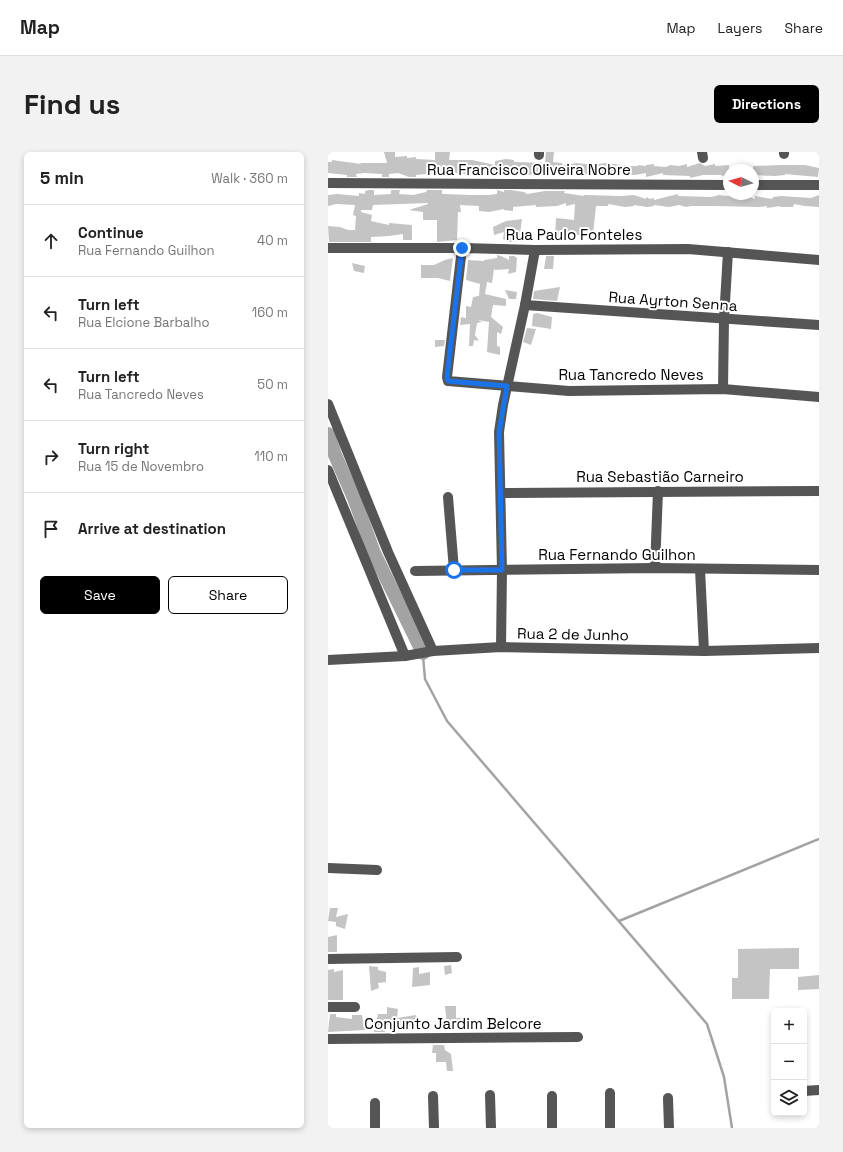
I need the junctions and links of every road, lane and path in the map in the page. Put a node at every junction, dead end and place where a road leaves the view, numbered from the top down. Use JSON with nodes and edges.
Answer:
{"nodes":[{"id":1,"x":328,"y":183,"type":"edge"},
{"id":2,"x":723,"y":185,"type":"edge"},
{"id":3,"x":759,"y":185,"type":"edge"},
{"id":4,"x":819,"y":185,"type":"edge"},
{"id":5,"x":328,"y":248,"type":"edge"},
{"id":6,"x":462,"y":248,"type":"junction"},
{"id":7,"x":534,"y":250,"type":"junction"},
{"id":8,"x":728,"y":252,"type":"junction"},
{"id":9,"x":819,"y":260,"type":"edge"},
{"id":10,"x":525,"y":306,"type":"junction"},
{"id":11,"x":724,"y":319,"type":"junction"},
{"id":12,"x":819,"y":325,"type":"edge"},
{"id":13,"x":507,"y":386,"type":"junction"},
{"id":14,"x":723,"y":389,"type":"junction"},
{"id":15,"x":819,"y":397,"type":"edge"},
{"id":16,"x":328,"y":404,"type":"edge"},
{"id":17,"x":328,"y":470,"type":"edge"},
{"id":18,"x":658,"y":491,"type":"junction"},
{"id":19,"x":819,"y":491,"type":"edge"},
{"id":20,"x":501,"y":493,"type":"junction"},
{"id":21,"x":448,"y":497,"type":"dead end"},
{"id":22,"x":655,"y":568,"type":"junction"},
{"id":23,"x":700,"y":569,"type":"junction"},
{"id":24,"x":454,"y":570,"type":"junction"},
{"id":25,"x":502,"y":570,"type":"junction"},
{"id":26,"x":819,"y":570,"type":"edge"},
{"id":27,"x":415,"y":571,"type":"dead end"},
{"id":28,"x":501,"y":647,"type":"junction"},
{"id":29,"x":819,"y":648,"type":"edge"},
{"id":30,"x":433,"y":651,"type":"junction"},
{"id":31,"x":704,"y":651,"type":"junction"},
{"id":32,"x":406,"y":656,"type":"junction"},
{"id":33,"x":328,"y":660,"type":"edge"},
{"id":34,"x":328,"y":868,"type":"edge"},
{"id":35,"x":377,"y":870,"type":"dead end"},
{"id":36,"x":457,"y":957,"type":"dead end"},
{"id":37,"x":328,"y":959,"type":"edge"},
{"id":38,"x":328,"y":1007,"type":"edge"},
{"id":39,"x":355,"y":1007,"type":"dead end"},
{"id":40,"x":578,"y":1037,"type":"dead end"},
{"id":41,"x":328,"y":1040,"type":"edge"},
{"id":42,"x":807,"y":1090,"type":"edge"},
{"id":43,"x":819,"y":1090,"type":"edge"},
{"id":44,"x":610,"y":1092,"type":"dead end"},
{"id":45,"x":490,"y":1095,"type":"dead end"},
{"id":46,"x":433,"y":1096,"type":"dead end"},
{"id":47,"x":552,"y":1096,"type":"dead end"},
{"id":48,"x":668,"y":1098,"type":"dead end"},
{"id":49,"x":375,"y":1103,"type":"dead end"},
{"id":50,"x":376,"y":1128,"type":"edge"},
{"id":51,"x":434,"y":1128,"type":"edge"},
{"id":52,"x":491,"y":1128,"type":"edge"},
{"id":53,"x":552,"y":1128,"type":"edge"},
{"id":54,"x":610,"y":1128,"type":"edge"},
{"id":55,"x":668,"y":1128,"type":"edge"}],
"edges":[{"from":1,"to":2,"type":"street","name":"Rua Francisco Oliveira Nobre"},
{"from":3,"to":4,"type":"street"},
{"from":5,"to":6,"type":"street","name":"Rua Paulo Fonteles"},
{"from":6,"to":7,"type":"street","name":"Rua Paulo Fonteles"},
{"from":6,"to":13,"type":"street","name":"Rua Tancredo Neves"},
{"from":7,"to":8,"type":"street","name":"Rua Paulo Fonteles"},
{"from":7,"to":10,"type":"street"},
{"from":8,"to":9,"type":"street","name":"Rua Paulo Fonteles"},
{"from":8,"to":11,"type":"street"},
{"from":10,"to":11,"type":"street","name":"Rua Ayrton Senna"},
{"from":10,"to":13,"type":"street"},
{"from":11,"to":12,"type":"street","name":"Rua Ayrton Senna"},
{"from":11,"to":14,"type":"street"},
{"from":13,"to":14,"type":"street","name":"Rua Tancredo Neves"},
{"from":13,"to":20,"type":"street"},
{"from":14,"to":15,"type":"street","name":"Rua Tancredo Neves"},
{"from":16,"to":30,"type":"street"},
{"from":17,"to":32,"type":"street"},
{"from":18,"to":19,"type":"street","name":"Rua Sebastião Carneiro"},
{"from":18,"to":20,"type":"street","name":"Rua Sebastião Carneiro"},
{"from":18,"to":22,"type":"street"},
{"from":20,"to":25,"type":"street"},
{"from":21,"to":24,"type":"street"},
{"from":22,"to":23,"type":"street","name":"Rua Fernando Guilhon"},
{"from":22,"to":25,"type":"street","name":"Rua Fernando Guilhon"},
{"from":23,"to":26,"type":"street","name":"Rua Fernando Guilhon"},
{"from":23,"to":31,"type":"street"},
{"from":24,"to":25,"type":"street","name":"Rua Fernando Guilhon"},
{"from":24,"to":27,"type":"street","name":"Rua Fernando Guilhon"},
{"from":25,"to":28,"type":"street"},
{"from":28,"to":30,"type":"street","name":"Rua 2 de Junho"},
{"from":28,"to":31,"type":"street","name":"Rua 2 de Junho"},
{"from":29,"to":31,"type":"street","name":"Rua 2 de Junho"},
{"from":30,"to":32,"type":"street","name":"Rua 2 de Junho"},
{"from":32,"to":33,"type":"street","name":"Rua 2 de Junho"},
{"from":34,"to":35,"type":"street"},
{"from":36,"to":37,"type":"street"},
{"from":38,"to":39,"type":"street"},
{"from":40,"to":41,"type":"street","name":"Conjunto Jardim Belcore"},
{"from":42,"to":43,"type":"street"},
{"from":44,"to":54,"type":"street"},
{"from":45,"to":52,"type":"street"},
{"from":46,"to":51,"type":"street"},
{"from":47,"to":53,"type":"street"},
{"from":48,"to":55,"type":"street"},
{"from":49,"to":50,"type":"street"}]}
